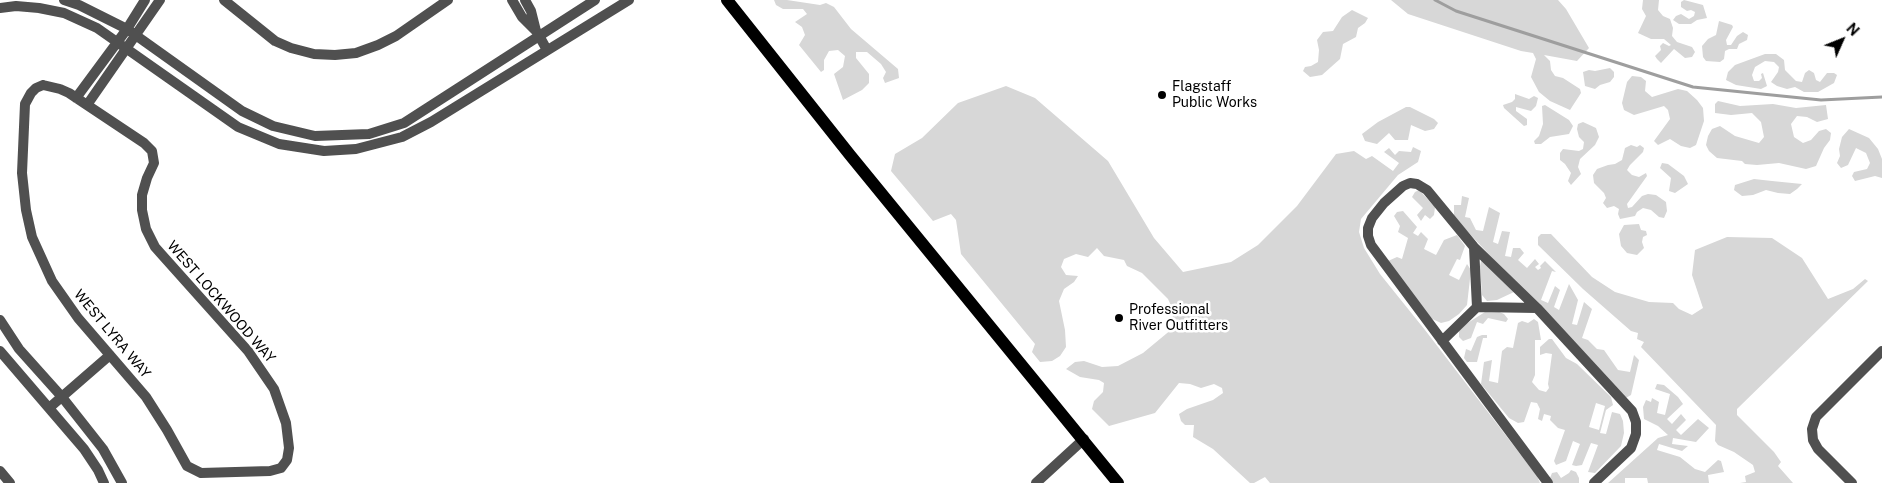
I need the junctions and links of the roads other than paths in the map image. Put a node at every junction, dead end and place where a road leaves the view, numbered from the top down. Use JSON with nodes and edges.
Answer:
{"nodes":[{"id":1,"x":64,"y":0,"type":"edge"},
{"id":2,"x":145,"y":0,"type":"edge"},
{"id":3,"x":160,"y":0,"type":"edge"},
{"id":4,"x":224,"y":0,"type":"edge"},
{"id":5,"x":447,"y":0,"type":"edge"},
{"id":6,"x":512,"y":0,"type":"edge"},
{"id":7,"x":525,"y":0,"type":"edge"},
{"id":8,"x":595,"y":0,"type":"edge"},
{"id":9,"x":629,"y":0,"type":"edge"},
{"id":10,"x":727,"y":0,"type":"edge"},
{"id":11,"x":0,"y":8,"type":"edge"},
{"id":12,"x":131,"y":32,"type":"junction"},
{"id":13,"x":538,"y":34,"type":"junction"},
{"id":14,"x":122,"y":46,"type":"junction"},
{"id":15,"x":547,"y":50,"type":"junction"},
{"id":16,"x":76,"y":98,"type":"junction"},
{"id":17,"x":87,"y":105,"type":"junction"},
{"id":18,"x":1474,"y":247,"type":"junction"},
{"id":19,"x":1477,"y":307,"type":"junction"},
{"id":20,"x":1537,"y":308,"type":"junction"},
{"id":21,"x":0,"y":320,"type":"edge"},
{"id":22,"x":1442,"y":341,"type":"junction"},
{"id":23,"x":0,"y":351,"type":"edge"},
{"id":24,"x":1882,"y":351,"type":"edge"},
{"id":25,"x":110,"y":355,"type":"junction"},
{"id":26,"x":62,"y":397,"type":"junction"},
{"id":27,"x":49,"y":408,"type":"junction"},
{"id":28,"x":1084,"y":439,"type":"junction"},
{"id":29,"x":284,"y":465,"type":"joint"},
{"id":30,"x":0,"y":471,"type":"edge"},
{"id":31,"x":10,"y":483,"type":"edge"},
{"id":32,"x":104,"y":483,"type":"edge"},
{"id":33,"x":122,"y":483,"type":"edge"},
{"id":34,"x":1036,"y":483,"type":"edge"},
{"id":35,"x":1118,"y":483,"type":"edge"},
{"id":36,"x":1548,"y":483,"type":"edge"},
{"id":37,"x":1594,"y":483,"type":"edge"},
{"id":38,"x":1852,"y":483,"type":"edge"}],
"edges":[{"from":1,"to":12,"type":"street"},
{"from":2,"to":12,"type":"street"},
{"from":3,"to":12,"type":"street"},
{"from":4,"to":5,"type":"street"},
{"from":6,"to":13,"type":"street"},
{"from":7,"to":13,"type":"street"},
{"from":8,"to":13,"type":"street"},
{"from":9,"to":15,"type":"street"},
{"from":10,"to":28,"type":"main road"},
{"from":11,"to":14,"type":"street"},
{"from":12,"to":13,"type":"street"},
{"from":12,"to":14,"type":"street"},
{"from":13,"to":15,"type":"street"},
{"from":14,"to":15,"type":"street"},
{"from":14,"to":16,"type":"street"},
{"from":14,"to":17,"type":"street"},
{"from":16,"to":17,"type":"street"},
{"from":16,"to":25,"type":"street","name":"WEST LYRA WAY"},
{"from":17,"to":29,"type":"street","name":"WEST LOCKWOOD WAY"},
{"from":18,"to":19,"type":"street"},
{"from":18,"to":20,"type":"street"},
{"from":18,"to":22,"type":"street"},
{"from":19,"to":20,"type":"street"},
{"from":19,"to":22,"type":"street"},
{"from":20,"to":37,"type":"street"},
{"from":21,"to":26,"type":"street"},
{"from":22,"to":36,"type":"street"},
{"from":23,"to":27,"type":"street"},
{"from":24,"to":38,"type":"street"},
{"from":25,"to":26,"type":"street"},
{"from":25,"to":29,"type":"street","name":"WEST LYRA WAY"},
{"from":26,"to":27,"type":"street"},
{"from":26,"to":33,"type":"street"},
{"from":27,"to":32,"type":"street"},
{"from":28,"to":34,"type":"street"},
{"from":28,"to":35,"type":"main road"},
{"from":30,"to":31,"type":"street"}]}
